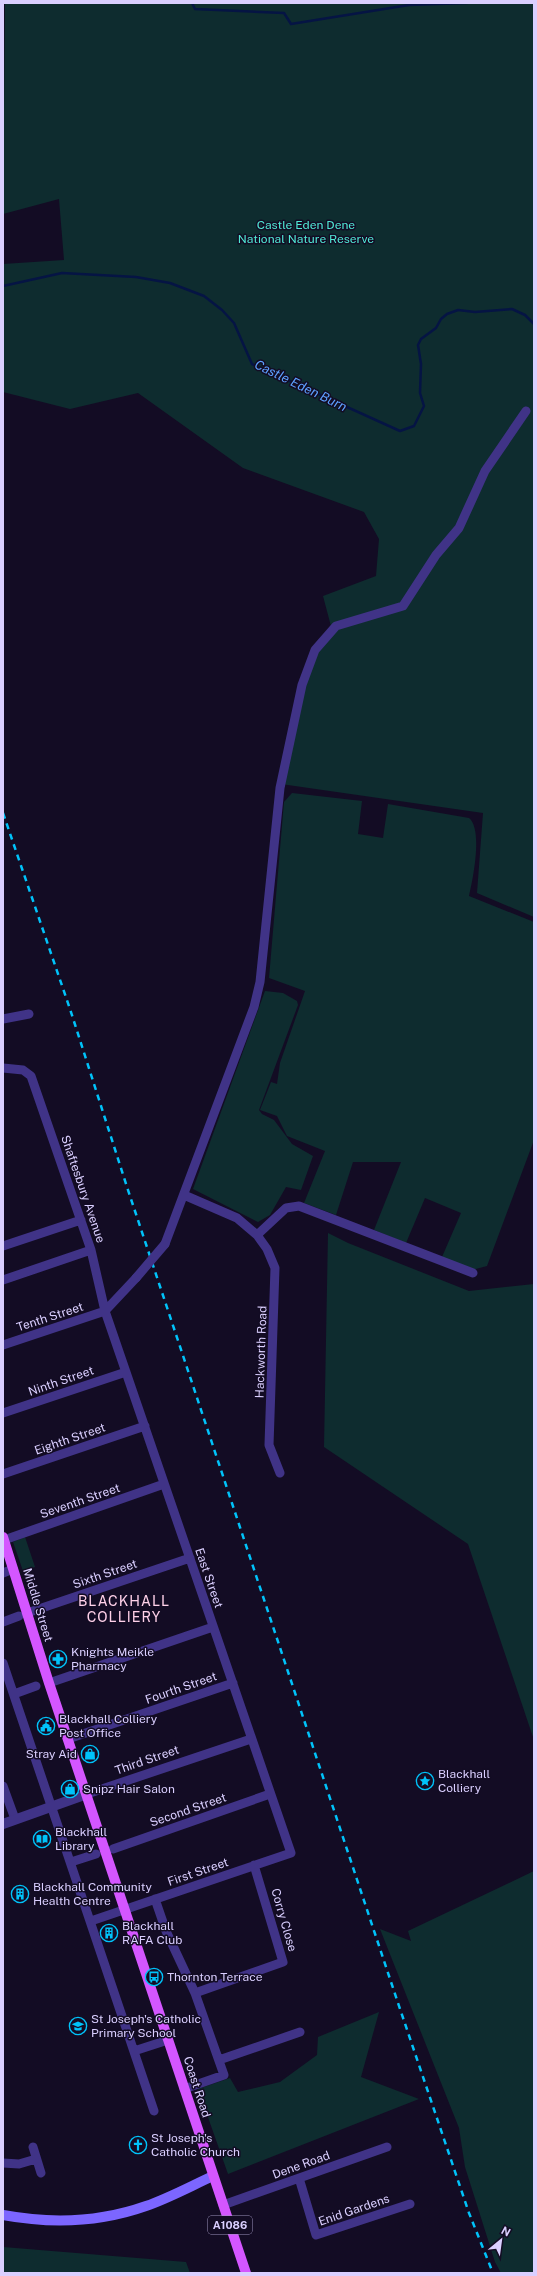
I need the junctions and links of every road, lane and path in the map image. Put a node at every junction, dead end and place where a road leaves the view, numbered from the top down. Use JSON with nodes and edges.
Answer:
{"nodes":[{"id":1,"x":526,"y":411,"type":"dead end"},
{"id":2,"x":29,"y":1014,"type":"dead end"},
{"id":3,"x":3,"y":1019,"type":"edge"},
{"id":4,"x":3,"y":1068,"type":"edge"},
{"id":5,"x":184,"y":1195,"type":"junction"},
{"id":6,"x":81,"y":1220,"type":"junction"},
{"id":7,"x":257,"y":1235,"type":"junction"},
{"id":8,"x":3,"y":1246,"type":"edge"},
{"id":9,"x":91,"y":1250,"type":"junction"},
{"id":10,"x":473,"y":1273,"type":"dead end"},
{"id":11,"x":3,"y":1280,"type":"edge"},
{"id":12,"x":105,"y":1311,"type":"junction"},
{"id":13,"x":3,"y":1345,"type":"edge"},
{"id":14,"x":126,"y":1372,"type":"junction"},
{"id":15,"x":3,"y":1413,"type":"edge"},
{"id":16,"x":145,"y":1426,"type":"junction"},
{"id":17,"x":280,"y":1473,"type":"dead end"},
{"id":18,"x":3,"y":1474,"type":"edge"},
{"id":19,"x":164,"y":1484,"type":"junction"},
{"id":20,"x":4,"y":1538,"type":"edge"},
{"id":21,"x":190,"y":1558,"type":"junction"},
{"id":22,"x":13,"y":1569,"type":"junction"},
{"id":23,"x":3,"y":1573,"type":"edge"},
{"id":24,"x":23,"y":1615,"type":"junction"},
{"id":25,"x":3,"y":1622,"type":"edge"},
{"id":26,"x":213,"y":1627,"type":"junction"},
{"id":27,"x":4,"y":1668,"type":"edge"},
{"id":28,"x":49,"y":1683,"type":"junction"},
{"id":29,"x":232,"y":1683,"type":"junction"},
{"id":30,"x":36,"y":1686,"type":"dead end"},
{"id":31,"x":14,"y":1694,"type":"junction"},
{"id":32,"x":252,"y":1738,"type":"junction"},
{"id":33,"x":68,"y":1739,"type":"junction"},
{"id":34,"x":3,"y":1786,"type":"edge"},
{"id":35,"x":86,"y":1794,"type":"junction"},
{"id":36,"x":270,"y":1794,"type":"junction"},
{"id":37,"x":52,"y":1807,"type":"junction"},
{"id":38,"x":15,"y":1820,"type":"junction"},
{"id":39,"x":3,"y":1824,"type":"edge"},
{"id":40,"x":113,"y":1849,"type":"dead end"},
{"id":41,"x":291,"y":1853,"type":"joint"},
{"id":42,"x":96,"y":1854,"type":"dead end"},
{"id":43,"x":71,"y":1862,"type":"junction"},
{"id":44,"x":254,"y":1865,"type":"junction"},
{"id":45,"x":155,"y":1899,"type":"junction"},
{"id":46,"x":125,"y":1909,"type":"junction"},
{"id":47,"x":90,"y":1921,"type":"junction"},
{"id":48,"x":195,"y":1993,"type":"junction"},
{"id":49,"x":300,"y":2032,"type":"dead end"},
{"id":50,"x":168,"y":2040,"type":"junction"},
{"id":51,"x":134,"y":2051,"type":"junction"},
{"id":52,"x":218,"y":2060,"type":"junction"},
{"id":53,"x":184,"y":2089,"type":"junction"},
{"id":54,"x":154,"y":2111,"type":"dead end"},
{"id":55,"x":33,"y":2147,"type":"dead end"},
{"id":56,"x":387,"y":2147,"type":"dead end"},
{"id":57,"x":36,"y":2159,"type":"junction"},
{"id":58,"x":3,"y":2163,"type":"edge"},
{"id":59,"x":41,"y":2174,"type":"dead end"},
{"id":60,"x":213,"y":2176,"type":"junction"},
{"id":61,"x":298,"y":2178,"type":"junction"},
{"id":62,"x":410,"y":2204,"type":"dead end"},
{"id":63,"x":223,"y":2205,"type":"junction"},
{"id":64,"x":3,"y":2215,"type":"edge"},
{"id":65,"x":246,"y":2273,"type":"edge"}],
"edges":[{"from":1,"to":5,"type":"street"},
{"from":2,"to":3,"type":"street"},
{"from":4,"to":6,"type":"street","name":"Shaftesbury Avenue"},
{"from":5,"to":7,"type":"street","name":"Hackworth Road"},
{"from":5,"to":12,"type":"street","bridge":true},
{"from":6,"to":8,"type":"street"},
{"from":6,"to":9,"type":"street","name":"Shaftesbury Avenue"},
{"from":7,"to":10,"type":"street"},
{"from":7,"to":17,"type":"street","name":"Hackworth Road"},
{"from":9,"to":11,"type":"street"},
{"from":9,"to":12,"type":"street","name":"Shaftesbury Avenue"},
{"from":12,"to":13,"type":"street","name":"Tenth Street"},
{"from":12,"to":14,"type":"street","name":"East Street"},
{"from":14,"to":15,"type":"street","name":"Ninth Street"},
{"from":14,"to":16,"type":"street","name":"East Street"},
{"from":16,"to":18,"type":"street","name":"Eighth Street"},
{"from":16,"to":19,"type":"street","name":"East Street"},
{"from":19,"to":20,"type":"street","name":"Seventh Street"},
{"from":19,"to":21,"type":"street","name":"East Street"},
{"from":20,"to":22,"type":"main road","name":"Middle Street","number":"A1086"},
{"from":21,"to":24,"type":"street","name":"Sixth Street"},
{"from":21,"to":26,"type":"street","name":"East Street"},
{"from":22,"to":23,"type":"street"},
{"from":22,"to":24,"type":"main road","name":"Middle Street","number":"A1086"},
{"from":24,"to":25,"type":"street","name":"Sixth Street"},
{"from":24,"to":28,"type":"main road","name":"Middle Street","number":"A1086"},
{"from":26,"to":28,"type":"street"},
{"from":26,"to":29,"type":"street","name":"East Street"},
{"from":27,"to":31,"type":"street"},
{"from":28,"to":33,"type":"main road","name":"Middle Street","number":"A1086"},
{"from":29,"to":32,"type":"street","name":"East Street"},
{"from":29,"to":33,"type":"street","name":"Fourth Street"},
{"from":30,"to":31,"type":"street"},
{"from":31,"to":37,"type":"street"},
{"from":32,"to":35,"type":"street","name":"Third Street"},
{"from":32,"to":36,"type":"street","name":"East Street"},
{"from":33,"to":35,"type":"main road","name":"Middle Street","number":"A1086"},
{"from":34,"to":38,"type":"street"},
{"from":35,"to":37,"type":"street","name":"Third Street"},
{"from":35,"to":46,"type":"main road","name":"Middle Street","number":"A1086"},
{"from":36,"to":40,"type":"street","name":"Second Street"},
{"from":36,"to":41,"type":"street","name":"East Street"},
{"from":37,"to":38,"type":"street","name":"Third Street"},
{"from":37,"to":43,"type":"street"},
{"from":38,"to":39,"type":"street","name":"Third Street"},
{"from":41,"to":44,"type":"street","name":"First Street"},
{"from":42,"to":43,"type":"street"},
{"from":43,"to":47,"type":"street"},
{"from":44,"to":45,"type":"street","name":"First Street"},
{"from":44,"to":48,"type":"street","name":"Corry Close"},
{"from":45,"to":46,"type":"street","name":"First Street"},
{"from":45,"to":48,"type":"street"},
{"from":46,"to":47,"type":"street","name":"First Street"},
{"from":46,"to":50,"type":"main road","name":"Coast Road","number":"A1086"},
{"from":47,"to":51,"type":"street"},
{"from":48,"to":52,"type":"street"},
{"from":49,"to":52,"type":"street"},
{"from":50,"to":51,"type":"street"},
{"from":50,"to":53,"type":"main road","name":"Coast Road","number":"A1086"},
{"from":51,"to":54,"type":"street"},
{"from":52,"to":53,"type":"street"},
{"from":53,"to":60,"type":"main road","name":"Coast Road","number":"A1086"},
{"from":55,"to":57,"type":"street"},
{"from":56,"to":61,"type":"street","name":"Dene Road"},
{"from":57,"to":58,"type":"street"},
{"from":57,"to":59,"type":"street"},
{"from":60,"to":63,"type":"main road","name":"Coast Road","number":"A1086"},
{"from":60,"to":64,"type":"main road"},
{"from":61,"to":62,"type":"street","name":"Enid Gardens"},
{"from":61,"to":63,"type":"street","name":"Dene Road"},
{"from":63,"to":65,"type":"main road","name":"Coast Road","number":"A1086"}]}
